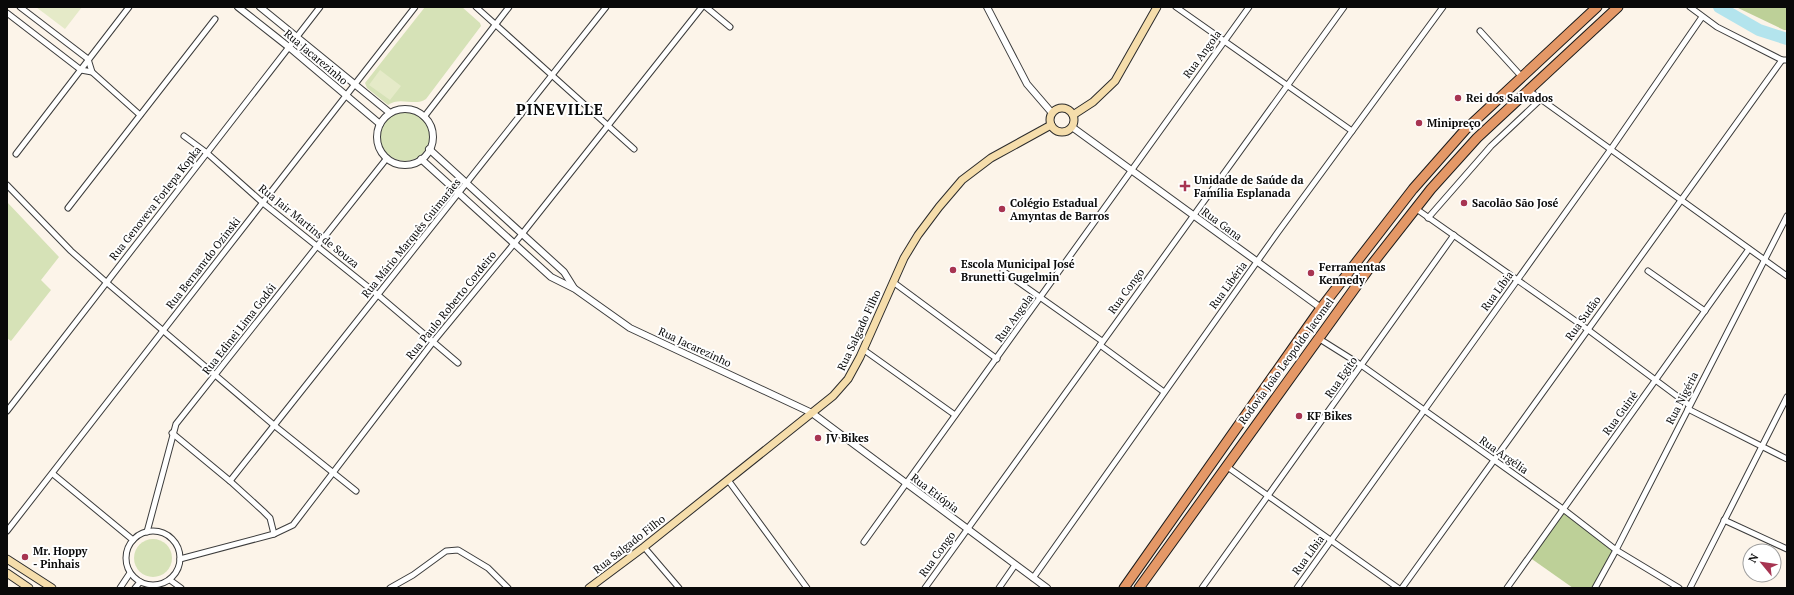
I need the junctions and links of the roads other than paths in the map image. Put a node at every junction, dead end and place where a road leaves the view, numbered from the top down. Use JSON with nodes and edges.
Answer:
{"nodes":[{"id":1,"x":20,"y":7,"type":"edge"},
{"id":2,"x":129,"y":7,"type":"edge"},
{"id":3,"x":238,"y":7,"type":"edge"},
{"id":4,"x":260,"y":7,"type":"edge"},
{"id":5,"x":320,"y":7,"type":"edge"},
{"id":6,"x":415,"y":7,"type":"edge"},
{"id":7,"x":476,"y":7,"type":"edge"},
{"id":8,"x":509,"y":7,"type":"edge"},
{"id":9,"x":606,"y":7,"type":"edge"},
{"id":10,"x":702,"y":7,"type":"edge"},
{"id":11,"x":706,"y":7,"type":"edge"},
{"id":12,"x":987,"y":7,"type":"edge"},
{"id":13,"x":1158,"y":7,"type":"edge"},
{"id":14,"x":1176,"y":7,"type":"edge"},
{"id":15,"x":1249,"y":7,"type":"edge"},
{"id":16,"x":1344,"y":7,"type":"edge"},
{"id":17,"x":1444,"y":7,"type":"edge"},
{"id":18,"x":1597,"y":7,"type":"edge"},
{"id":19,"x":1618,"y":7,"type":"edge"},
{"id":20,"x":1690,"y":7,"type":"edge"},
{"id":21,"x":7,"y":12,"type":"edge"},
{"id":22,"x":1702,"y":17,"type":"junction"},
{"id":23,"x":215,"y":19,"type":"dead end"},
{"id":24,"x":496,"y":24,"type":"junction"},
{"id":25,"x":730,"y":27,"type":"dead end"},
{"id":26,"x":1480,"y":31,"type":"dead end"},
{"id":27,"x":297,"y":37,"type":"junction"},
{"id":28,"x":1224,"y":41,"type":"junction"},
{"id":29,"x":290,"y":48,"type":"junction"},
{"id":30,"x":88,"y":59,"type":"junction"},
{"id":31,"x":1784,"y":60,"type":"edge"},
{"id":32,"x":81,"y":70,"type":"junction"},
{"id":33,"x":92,"y":72,"type":"junction"},
{"id":34,"x":552,"y":75,"type":"junction"},
{"id":35,"x":1521,"y":76,"type":"junction"},
{"id":36,"x":355,"y":84,"type":"junction"},
{"id":37,"x":1287,"y":86,"type":"junction"},
{"id":38,"x":1528,"y":90,"type":"junction"},
{"id":39,"x":347,"y":96,"type":"junction"},
{"id":40,"x":1541,"y":99,"type":"junction"},
{"id":41,"x":390,"y":113,"type":"junction"},
{"id":42,"x":1052,"y":113,"type":"junction"},
{"id":43,"x":140,"y":115,"type":"junction"},
{"id":44,"x":1073,"y":115,"type":"junction"},
{"id":45,"x":424,"y":117,"type":"junction"},
{"id":46,"x":380,"y":124,"type":"junction"},
{"id":47,"x":609,"y":125,"type":"junction"},
{"id":48,"x":1051,"y":125,"type":"junction"},
{"id":49,"x":1072,"y":127,"type":"junction"},
{"id":50,"x":1352,"y":131,"type":"junction"},
{"id":51,"x":184,"y":136,"type":"dead end"},
{"id":52,"x":429,"y":149,"type":"junction"},
{"id":53,"x":634,"y":149,"type":"dead end"},
{"id":54,"x":1610,"y":149,"type":"junction"},
{"id":55,"x":207,"y":153,"type":"junction"},
{"id":56,"x":16,"y":154,"type":"dead end"},
{"id":57,"x":387,"y":158,"type":"junction"},
{"id":58,"x":421,"y":159,"type":"junction"},
{"id":59,"x":1131,"y":171,"type":"junction"},
{"id":60,"x":467,"y":184,"type":"junction"},
{"id":61,"x":7,"y":185,"type":"edge"},
{"id":62,"x":459,"y":194,"type":"junction"},
{"id":63,"x":1680,"y":200,"type":"junction"},
{"id":64,"x":263,"y":203,"type":"junction"},
{"id":65,"x":68,"y":208,"type":"dead end"},
{"id":66,"x":1416,"y":208,"type":"junction"},
{"id":67,"x":1194,"y":216,"type":"junction"},
{"id":68,"x":1787,"y":216,"type":"edge"},
{"id":69,"x":1428,"y":218,"type":"junction"},
{"id":70,"x":522,"y":234,"type":"junction"},
{"id":71,"x":1454,"y":235,"type":"junction"},
{"id":72,"x":513,"y":244,"type":"junction"},
{"id":73,"x":317,"y":246,"type":"junction"},
{"id":74,"x":1749,"y":249,"type":"junction"},
{"id":75,"x":1765,"y":260,"type":"junction"},
{"id":76,"x":1257,"y":262,"type":"junction"},
{"id":77,"x":1003,"y":271,"type":"dead end"},
{"id":78,"x":1648,"y":271,"type":"dead end"},
{"id":79,"x":1787,"y":276,"type":"edge"},
{"id":80,"x":1517,"y":281,"type":"junction"},
{"id":81,"x":106,"y":282,"type":"junction"},
{"id":82,"x":893,"y":282,"type":"junction"},
{"id":83,"x":575,"y":289,"type":"junction"},
{"id":84,"x":378,"y":295,"type":"junction"},
{"id":85,"x":1041,"y":298,"type":"junction"},
{"id":86,"x":1321,"y":308,"type":"junction"},
{"id":87,"x":1705,"y":311,"type":"junction"},
{"id":88,"x":1587,"y":329,"type":"junction"},
{"id":89,"x":164,"y":330,"type":"junction"},
{"id":90,"x":1318,"y":338,"type":"junction"},
{"id":91,"x":433,"y":342,"type":"junction"},
{"id":92,"x":1101,"y":343,"type":"junction"},
{"id":93,"x":864,"y":350,"type":"junction"},
{"id":94,"x":996,"y":358,"type":"junction"},
{"id":95,"x":458,"y":364,"type":"dead end"},
{"id":96,"x":1361,"y":366,"type":"junction"},
{"id":97,"x":216,"y":374,"type":"junction"},
{"id":98,"x":1656,"y":380,"type":"junction"},
{"id":99,"x":1164,"y":392,"type":"junction"},
{"id":100,"x":1787,"y":397,"type":"edge"},
{"id":101,"x":1689,"y":407,"type":"junction"},
{"id":102,"x":1424,"y":410,"type":"junction"},
{"id":103,"x":7,"y":411,"type":"edge"},
{"id":104,"x":812,"y":413,"type":"junction"},
{"id":105,"x":955,"y":415,"type":"junction"},
{"id":106,"x":275,"y":426,"type":"junction"},
{"id":107,"x":172,"y":433,"type":"junction"},
{"id":108,"x":1762,"y":447,"type":"junction"},
{"id":109,"x":1787,"y":459,"type":"edge"},
{"id":110,"x":1493,"y":460,"type":"junction"},
{"id":111,"x":1225,"y":465,"type":"junction"},
{"id":112,"x":333,"y":472,"type":"junction"},
{"id":113,"x":53,"y":474,"type":"junction"},
{"id":114,"x":728,"y":480,"type":"junction"},
{"id":115,"x":230,"y":481,"type":"junction"},
{"id":116,"x":906,"y":483,"type":"junction"},
{"id":117,"x":356,"y":491,"type":"dead end"},
{"id":118,"x":1268,"y":496,"type":"junction"},
{"id":119,"x":1563,"y":509,"type":"junction"},
{"id":120,"x":1724,"y":520,"type":"junction"},
{"id":121,"x":967,"y":529,"type":"junction"},
{"id":122,"x":7,"y":531,"type":"edge"},
{"id":123,"x":147,"y":532,"type":"junction"},
{"id":124,"x":274,"y":534,"type":"junction"},
{"id":125,"x":133,"y":540,"type":"junction"},
{"id":126,"x":1331,"y":540,"type":"junction"},
{"id":127,"x":864,"y":542,"type":"dead end"},
{"id":128,"x":644,"y":547,"type":"junction"},
{"id":129,"x":1787,"y":549,"type":"edge"},
{"id":130,"x":1616,"y":550,"type":"junction"},
{"id":131,"x":7,"y":558,"type":"edge"},
{"id":132,"x":180,"y":559,"type":"junction"},
{"id":133,"x":1015,"y":565,"type":"junction"},
{"id":134,"x":7,"y":573,"type":"edge"},
{"id":135,"x":130,"y":573,"type":"junction"},
{"id":136,"x":1033,"y":578,"type":"junction"},
{"id":137,"x":170,"y":580,"type":"junction"},
{"id":138,"x":140,"y":582,"type":"junction"},
{"id":139,"x":29,"y":588,"type":"edge"},
{"id":140,"x":52,"y":588,"type":"edge"},
{"id":141,"x":120,"y":588,"type":"edge"},
{"id":142,"x":135,"y":588,"type":"edge"},
{"id":143,"x":181,"y":588,"type":"edge"},
{"id":144,"x":390,"y":588,"type":"edge"},
{"id":145,"x":508,"y":588,"type":"edge"},
{"id":146,"x":589,"y":588,"type":"edge"},
{"id":147,"x":679,"y":588,"type":"edge"},
{"id":148,"x":806,"y":588,"type":"edge"},
{"id":149,"x":924,"y":588,"type":"edge"},
{"id":150,"x":998,"y":588,"type":"edge"},
{"id":151,"x":1047,"y":588,"type":"edge"},
{"id":152,"x":1124,"y":588,"type":"edge"},
{"id":153,"x":1139,"y":588,"type":"edge"},
{"id":154,"x":1202,"y":588,"type":"edge"},
{"id":155,"x":1297,"y":588,"type":"edge"},
{"id":156,"x":1398,"y":588,"type":"edge"},
{"id":157,"x":1402,"y":588,"type":"edge"},
{"id":158,"x":1507,"y":588,"type":"edge"},
{"id":159,"x":1595,"y":588,"type":"edge"},
{"id":160,"x":1679,"y":588,"type":"edge"},
{"id":161,"x":1690,"y":588,"type":"edge"}],
"edges":[{"from":1,"to":30,"type":"street"},
{"from":2,"to":30,"type":"street"},
{"from":3,"to":29,"type":"street","name":"Rua Jacarezinho"},
{"from":4,"to":27,"type":"street","name":"Rua Jacarezinho"},
{"from":5,"to":27,"type":"street","name":"Rua Genoveva Forlepa Kopka"},
{"from":6,"to":36,"type":"street","name":"Rua Bernanrdo Ozinski"},
{"from":7,"to":24,"type":"street"},
{"from":8,"to":24,"type":"street"},
{"from":9,"to":34,"type":"street","name":"Rua Mário Marquês Guimarães"},
{"from":10,"to":47,"type":"street","name":"Rua Paulo Roberto Cordeiro"},
{"from":11,"to":25,"type":"street"},
{"from":12,"to":42,"type":"street"},
{"from":13,"to":44,"type":"main road"},
{"from":14,"to":28,"type":"street"},
{"from":15,"to":28,"type":"street","name":"Rua Angola"},
{"from":16,"to":37,"type":"street","name":"Rua Congo"},
{"from":17,"to":50,"type":"street","name":"Rua Libéria"},
{"from":18,"to":35,"type":"highway","name":"Rodovia João Leopoldo Jacomel"},
{"from":19,"to":38,"type":"highway","name":"Rodovia João Leopoldo Jacomel"},
{"from":20,"to":22,"type":"street"},
{"from":21,"to":32,"type":"street"},
{"from":22,"to":31,"type":"street"},
{"from":22,"to":54,"type":"street","name":"Rua Líbia"},
{"from":23,"to":43,"type":"street"},
{"from":24,"to":34,"type":"street"},
{"from":24,"to":45,"type":"street"},
{"from":26,"to":35,"type":"street"},
{"from":27,"to":29,"type":"street","name":"Rua Genoveva Forlepa Kopka"},
{"from":27,"to":36,"type":"street","name":"Rua Jacarezinho"},
{"from":28,"to":37,"type":"street"},
{"from":28,"to":59,"type":"street","name":"Rua Angola"},
{"from":29,"to":39,"type":"street","name":"Rua Jacarezinho"},
{"from":29,"to":55,"type":"street","name":"Rua Genoveva Forlepa Kopka"},
{"from":30,"to":32,"type":"street"},
{"from":30,"to":33,"type":"street"},
{"from":31,"to":63,"type":"street","name":"Rua Sudão"},
{"from":32,"to":33,"type":"street"},
{"from":32,"to":56,"type":"street"},
{"from":33,"to":43,"type":"street"},
{"from":34,"to":47,"type":"street"},
{"from":34,"to":60,"type":"street","name":"Rua Mário Marquês Guimarães"},
{"from":35,"to":86,"type":"highway","name":"Rodovia João Leopoldo Jacomel"},
{"from":36,"to":39,"type":"street","name":"Rua Bernanrdo Ozinski"},
{"from":36,"to":41,"type":"street","name":"Rua Jacarezinho"},
{"from":37,"to":50,"type":"street"},
{"from":37,"to":67,"type":"street","name":"Rua Congo"},
{"from":38,"to":40,"type":"street"},
{"from":38,"to":66,"type":"highway","name":"Rodovia João Leopoldo Jacomel"},
{"from":39,"to":46,"type":"street","name":"Rua Jacarezinho"},
{"from":39,"to":64,"type":"street","name":"Rua Bernanrdo Ozinski"},
{"from":40,"to":54,"type":"street"},
{"from":40,"to":69,"type":"street"},
{"from":41,"to":45,"type":"street"},
{"from":41,"to":46,"type":"street"},
{"from":42,"to":44,"type":"main road"},
{"from":42,"to":48,"type":"main road"},
{"from":43,"to":65,"type":"street"},
{"from":44,"to":49,"type":"main road"},
{"from":45,"to":52,"type":"street"},
{"from":46,"to":57,"type":"street"},
{"from":47,"to":53,"type":"street"},
{"from":47,"to":70,"type":"street","name":"Rua Paulo Roberto Cordeiro"},
{"from":48,"to":49,"type":"main road"},
{"from":48,"to":82,"type":"main road","name":"Rua Salgado Filho"},
{"from":49,"to":59,"type":"street","name":"Rua Gana"},
{"from":50,"to":76,"type":"street","name":"Rua Libéria"},
{"from":51,"to":55,"type":"street","name":"Rua Jair Martins de Souza"},
{"from":52,"to":58,"type":"street"},
{"from":52,"to":60,"type":"street","name":"Rua Jacarezinho"},
{"from":54,"to":63,"type":"street"},
{"from":54,"to":80,"type":"street","name":"Rua Líbia"},
{"from":55,"to":64,"type":"street","name":"Rua Jair Martins de Souza"},
{"from":55,"to":81,"type":"street","name":"Rua Genoveva Forlepa Kopka"},
{"from":57,"to":58,"type":"street"},
{"from":57,"to":73,"type":"street","name":"Rua Edinei Lima Godói"},
{"from":58,"to":62,"type":"street","name":"Rua Jacarezinho"},
{"from":59,"to":67,"type":"street","name":"Rua Gana"},
{"from":59,"to":85,"type":"street","name":"Rua Angola"},
{"from":60,"to":62,"type":"street","name":"Rua Mário Marquês Guimarães"},
{"from":60,"to":70,"type":"street","name":"Rua Jacarezinho"},
{"from":61,"to":81,"type":"street"},
{"from":62,"to":72,"type":"street","name":"Rua Jacarezinho"},
{"from":62,"to":84,"type":"street","name":"Rua Mário Marquês Guimarães"},
{"from":63,"to":74,"type":"street"},
{"from":63,"to":88,"type":"street","name":"Rua Sudão"},
{"from":64,"to":73,"type":"street","name":"Rua Jair Martins de Souza"},
{"from":64,"to":89,"type":"street","name":"Rua Bernanrdo Ozinski"},
{"from":66,"to":69,"type":"street"},
{"from":66,"to":90,"type":"highway","name":"Rodovia João Leopoldo Jacomel"},
{"from":67,"to":76,"type":"street","name":"Rua Gana"},
{"from":67,"to":92,"type":"street","name":"Rua Congo"},
{"from":68,"to":75,"type":"street","name":"Rua Nigéria"},
{"from":69,"to":71,"type":"street"},
{"from":70,"to":72,"type":"street","name":"Rua Paulo Roberto Cordeiro"},
{"from":70,"to":83,"type":"street","name":"Rua Jacarezinho"},
{"from":71,"to":80,"type":"street"},
{"from":71,"to":96,"type":"street","name":"Rua Egito"},
{"from":72,"to":83,"type":"street","name":"Rua Jacarezinho"},
{"from":72,"to":91,"type":"street","name":"Rua Paulo Roberto Cordeiro"},
{"from":73,"to":84,"type":"street","name":"Rua Jair Martins de Souza"},
{"from":73,"to":97,"type":"street","name":"Rua Edinei Lima Godói"},
{"from":74,"to":75,"type":"street"},
{"from":74,"to":87,"type":"street","name":"Rua Guiné"},
{"from":75,"to":79,"type":"street"},
{"from":75,"to":101,"type":"street","name":"Rua Nigéria"},
{"from":76,"to":86,"type":"street","name":"Rua Gana"},
{"from":76,"to":99,"type":"street","name":"Rua Libéria"},
{"from":77,"to":85,"type":"street"},
{"from":78,"to":87,"type":"street"},
{"from":80,"to":88,"type":"street"},
{"from":80,"to":102,"type":"street","name":"Rua Líbia"},
{"from":81,"to":89,"type":"street"},
{"from":81,"to":103,"type":"street","name":"Rua Genoveva Forlepa Kopka"},
{"from":82,"to":93,"type":"main road","name":"Rua Salgado Filho"},
{"from":82,"to":94,"type":"street"},
{"from":83,"to":104,"type":"street","name":"Rua Jacarezinho"},
{"from":84,"to":91,"type":"street","name":"Rua Jair Martins de Souza"},
{"from":84,"to":106,"type":"street","name":"Rua Mário Marquês Guimarães"},
{"from":85,"to":92,"type":"street"},
{"from":85,"to":94,"type":"street","name":"Rua Angola"},
{"from":86,"to":90,"type":"highway"},
{"from":86,"to":152,"type":"highway","name":"Rodovia João Leopoldo Jacomel"},
{"from":87,"to":98,"type":"street","name":"Rua Guiné"},
{"from":88,"to":98,"type":"street"},
{"from":88,"to":110,"type":"street","name":"Rua Sudão"},
{"from":89,"to":97,"type":"street"},
{"from":89,"to":113,"type":"street","name":"Rua Bernanrdo Ozinski"},
{"from":90,"to":96,"type":"street","name":"Rua Argélia"},
{"from":90,"to":111,"type":"highway","name":"Rodovia João Leopoldo Jacomel"},
{"from":91,"to":95,"type":"street","name":"Rua Jair Martins de Souza"},
{"from":91,"to":112,"type":"street","name":"Rua Paulo Roberto Cordeiro"},
{"from":92,"to":99,"type":"street"},
{"from":92,"to":121,"type":"street","name":"Rua Congo"},
{"from":93,"to":104,"type":"main road","name":"Rua Salgado Filho"},
{"from":93,"to":105,"type":"street"},
{"from":94,"to":105,"type":"street","name":"Rua Angola"},
{"from":96,"to":102,"type":"street","name":"Rua Argélia"},
{"from":96,"to":118,"type":"street","name":"Rua Egito"},
{"from":97,"to":106,"type":"street"},
{"from":97,"to":107,"type":"street","name":"Rua Edinei Lima Godói"},
{"from":98,"to":101,"type":"street"},
{"from":98,"to":119,"type":"street","name":"Rua Guiné"},
{"from":99,"to":136,"type":"street","name":"Rua Libéria"},
{"from":100,"to":108,"type":"street"},
{"from":101,"to":108,"type":"street"},
{"from":101,"to":130,"type":"street","name":"Rua Nigéria"},
{"from":102,"to":110,"type":"street","name":"Rua Argélia"},
{"from":102,"to":126,"type":"street","name":"Rua Líbia"},
{"from":104,"to":114,"type":"main road","name":"Rua Salgado Filho"},
{"from":104,"to":116,"type":"street","name":"Rua Etiópia"},
{"from":105,"to":116,"type":"street","name":"Rua Angola"},
{"from":106,"to":112,"type":"street"},
{"from":106,"to":115,"type":"street","name":"Rua Mário Marquês Guimarães"},
{"from":107,"to":115,"type":"street"},
{"from":107,"to":123,"type":"street","name":"Rua Edinei Lima Godói"},
{"from":108,"to":109,"type":"street"},
{"from":108,"to":120,"type":"street"},
{"from":110,"to":119,"type":"street","name":"Rua Argélia"},
{"from":110,"to":157,"type":"street","name":"Rua Sudão"},
{"from":111,"to":118,"type":"street"},
{"from":111,"to":153,"type":"highway","name":"Rodovia João Leopoldo Jacomel"},
{"from":112,"to":117,"type":"street"},
{"from":112,"to":124,"type":"street","name":"Rua Paulo Roberto Cordeiro"},
{"from":113,"to":122,"type":"street","name":"Rua Bernanrdo Ozinski"},
{"from":113,"to":125,"type":"street"},
{"from":114,"to":128,"type":"main road","name":"Rua Salgado Filho"},
{"from":114,"to":148,"type":"street"},
{"from":115,"to":124,"type":"street"},
{"from":116,"to":121,"type":"street","name":"Rua Etiópia"},
{"from":116,"to":127,"type":"street","name":"Rua Angola"},
{"from":118,"to":126,"type":"street"},
{"from":118,"to":154,"type":"street","name":"Rua Egito"},
{"from":119,"to":130,"type":"street","name":"Rua Argélia"},
{"from":119,"to":158,"type":"street","name":"Rua Guiné"},
{"from":120,"to":129,"type":"street"},
{"from":120,"to":161,"type":"street"},
{"from":121,"to":133,"type":"street","name":"Rua Etiópia"},
{"from":121,"to":149,"type":"street","name":"Rua Congo"},
{"from":123,"to":125,"type":"street"},
{"from":123,"to":132,"type":"street"},
{"from":124,"to":132,"type":"street","name":"Rua Paulo Roberto Cordeiro"},
{"from":125,"to":135,"type":"street"},
{"from":126,"to":155,"type":"street","name":"Rua Líbia"},
{"from":126,"to":156,"type":"street"},
{"from":128,"to":146,"type":"main road","name":"Rua Salgado Filho"},
{"from":128,"to":147,"type":"street"},
{"from":130,"to":159,"type":"street","name":"Rua Nigéria"},
{"from":130,"to":160,"type":"street","name":"Rua Argélia"},
{"from":131,"to":140,"type":"main road"},
{"from":132,"to":137,"type":"street"},
{"from":133,"to":136,"type":"street","name":"Rua Etiópia"},
{"from":133,"to":150,"type":"street"},
{"from":134,"to":139,"type":"main road"},
{"from":135,"to":138,"type":"street"},
{"from":135,"to":141,"type":"street"},
{"from":136,"to":151,"type":"street","name":"Rua Etiópia"},
{"from":137,"to":138,"type":"street"},
{"from":137,"to":143,"type":"street"},
{"from":138,"to":142,"type":"street"},
{"from":144,"to":145,"type":"street"}]}
